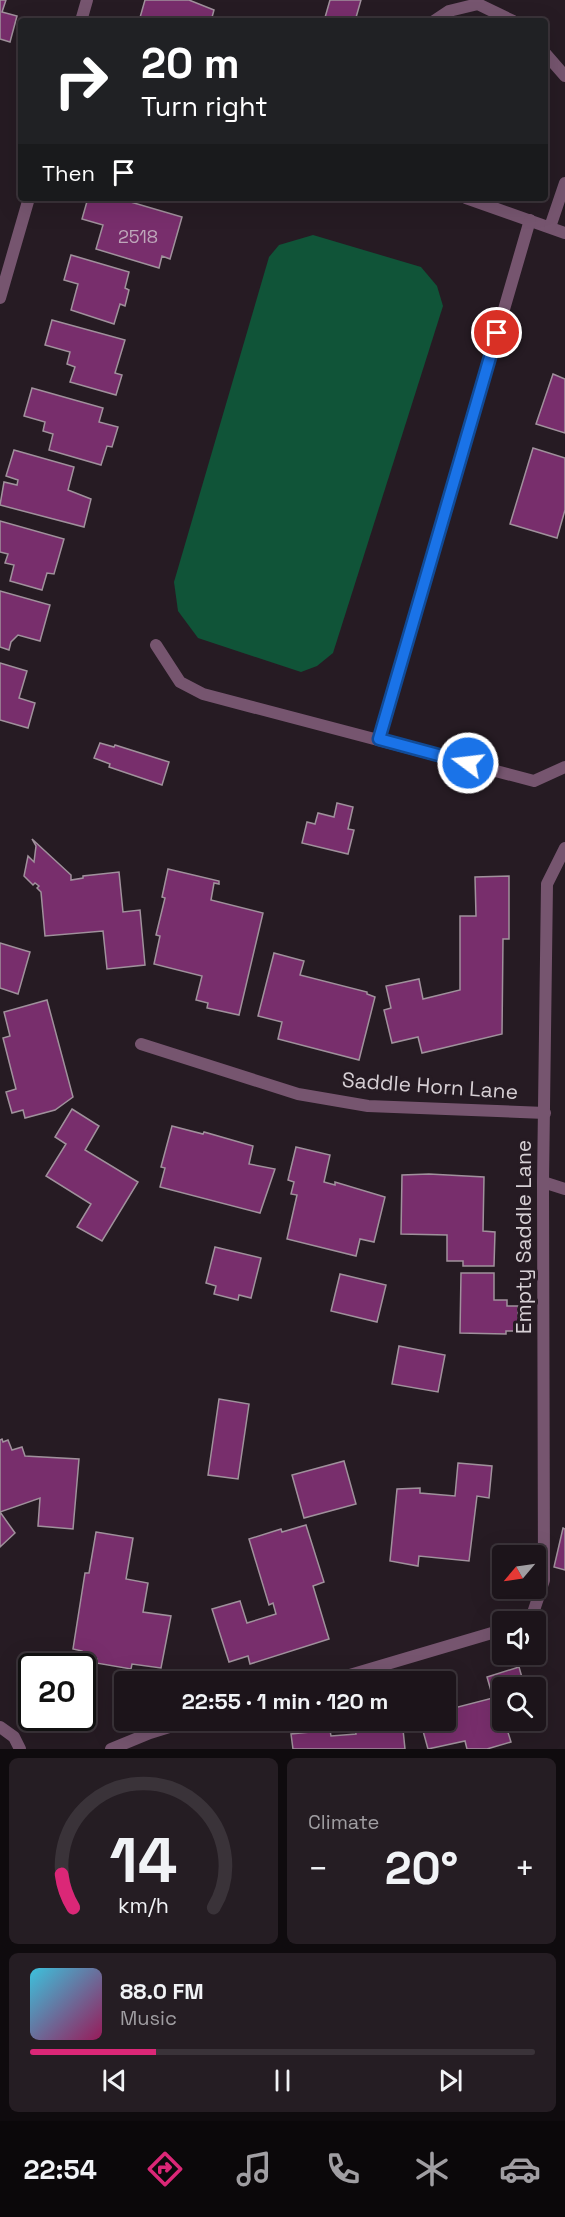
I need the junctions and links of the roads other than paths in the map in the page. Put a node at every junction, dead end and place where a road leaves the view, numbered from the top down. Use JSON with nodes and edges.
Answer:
{"nodes":[{"id":1,"x":87,"y":0,"type":"edge"},
{"id":2,"x":82,"y":18,"type":"edge"},
{"id":3,"x":438,"y":18,"type":"edge"},
{"id":4,"x":507,"y":18,"type":"edge"},
{"id":5,"x":548,"y":57,"type":"edge"},
{"id":6,"x":565,"y":76,"type":"edge"},
{"id":7,"x":565,"y":183,"type":"edge"},
{"id":8,"x":28,"y":201,"type":"edge"},
{"id":9,"x":475,"y":201,"type":"edge"},
{"id":10,"x":530,"y":220,"type":"junction"},
{"id":11,"x":550,"y":227,"type":"junction"},
{"id":12,"x":565,"y":233,"type":"edge"},
{"id":13,"x":0,"y":298,"type":"edge"},
{"id":14,"x":156,"y":645,"type":"dead end"},
{"id":15,"x":379,"y":739,"type":"junction"},
{"id":16,"x":565,"y":767,"type":"edge"},
{"id":17,"x":565,"y":848,"type":"edge"},
{"id":18,"x":141,"y":1044,"type":"dead end"},
{"id":19,"x":545,"y":1113,"type":"junction"},
{"id":20,"x":543,"y":1182,"type":"junction"},
{"id":21,"x":565,"y":1189,"type":"edge"},
{"id":22,"x":534,"y":1611,"type":"edge"},
{"id":23,"x":492,"y":1633,"type":"edge"},
{"id":24,"x":363,"y":1671,"type":"edge"},
{"id":25,"x":0,"y":1727,"type":"edge"},
{"id":26,"x":156,"y":1731,"type":"edge"},
{"id":27,"x":20,"y":1749,"type":"edge"},
{"id":28,"x":111,"y":1749,"type":"edge"}],
"edges":[{"from":1,"to":2,"type":"street"},
{"from":3,"to":4,"type":"street"},
{"from":5,"to":6,"type":"street"},
{"from":7,"to":11,"type":"street"},
{"from":8,"to":13,"type":"street"},
{"from":9,"to":10,"type":"street"},
{"from":10,"to":11,"type":"street"},
{"from":10,"to":15,"type":"street"},
{"from":11,"to":12,"type":"street"},
{"from":14,"to":15,"type":"street"},
{"from":15,"to":16,"type":"street"},
{"from":17,"to":19,"type":"street","name":"Empty Saddle Lane"},
{"from":18,"to":19,"type":"street","name":"Saddle Horn Lane"},
{"from":19,"to":20,"type":"street","name":"Empty Saddle Lane"},
{"from":20,"to":21,"type":"street"},
{"from":20,"to":22,"type":"street","name":"Empty Saddle Lane"},
{"from":23,"to":24,"type":"street"},
{"from":25,"to":27,"type":"street"},
{"from":26,"to":28,"type":"street"}]}
